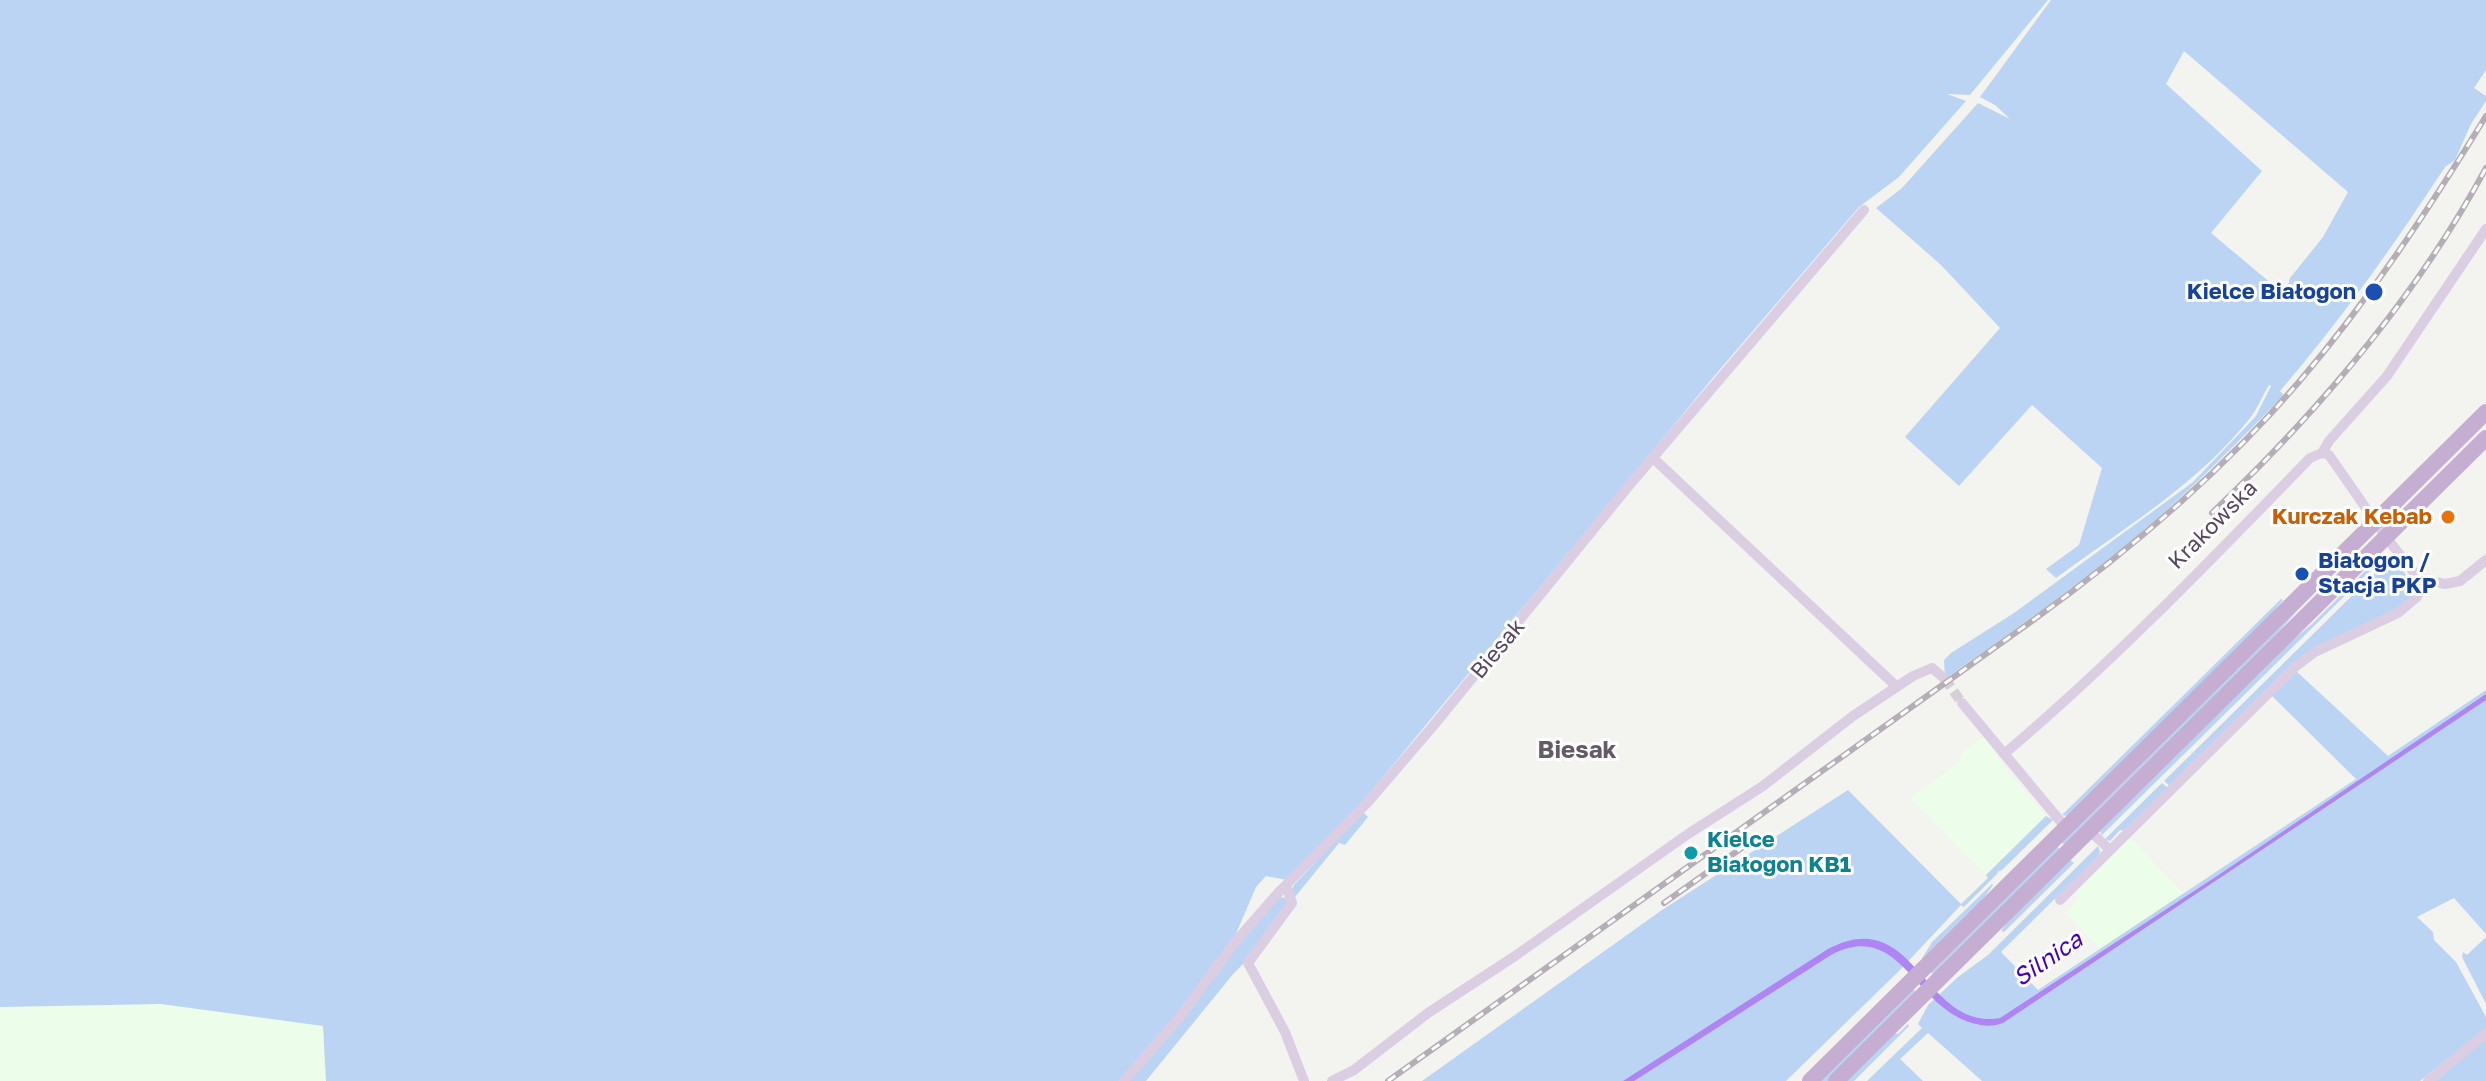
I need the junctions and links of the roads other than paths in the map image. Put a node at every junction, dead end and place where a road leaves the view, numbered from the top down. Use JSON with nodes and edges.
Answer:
{"nodes":[{"id":1,"x":1864,"y":210,"type":"dead end"},
{"id":2,"x":2486,"y":229,"type":"edge"},
{"id":3,"x":2486,"y":412,"type":"edge"},
{"id":4,"x":2486,"y":438,"type":"edge"},
{"id":5,"x":2322,"y":453,"type":"junction"},
{"id":6,"x":1653,"y":458,"type":"junction"},
{"id":7,"x":2375,"y":522,"type":"junction"},
{"id":8,"x":2386,"y":537,"type":"junction"},
{"id":9,"x":2486,"y":560,"type":"edge"},
{"id":10,"x":2424,"y":580,"type":"junction"},
{"id":11,"x":1945,"y":679,"type":"dead end"},
{"id":12,"x":1897,"y":687,"type":"junction"},
{"id":13,"x":1962,"y":703,"type":"tunnel mouth"},
{"id":14,"x":2004,"y":754,"type":"junction"},
{"id":15,"x":2066,"y":828,"type":"junction"},
{"id":16,"x":2089,"y":830,"type":"junction"},
{"id":17,"x":2110,"y":850,"type":"junction"},
{"id":18,"x":1286,"y":885,"type":"junction"},
{"id":19,"x":2060,"y":900,"type":"dead end"},
{"id":20,"x":2486,"y":1033,"type":"edge"},
{"id":21,"x":1124,"y":1081,"type":"edge"},
{"id":22,"x":1304,"y":1081,"type":"edge"},
{"id":23,"x":1332,"y":1081,"type":"edge"},
{"id":24,"x":1810,"y":1081,"type":"edge"},
{"id":25,"x":1836,"y":1081,"type":"edge"},
{"id":26,"x":2428,"y":1081,"type":"edge"}],
"edges":[{"from":1,"to":6,"type":"street","name":"Biesak"},
{"from":2,"to":5,"type":"street","name":"Krakowska"},
{"from":3,"to":7,"type":"main road"},
{"from":4,"to":8,"type":"main road"},
{"from":5,"to":7,"type":"street"},
{"from":5,"to":14,"type":"street","name":"Krakowska"},
{"from":6,"to":12,"type":"street"},
{"from":6,"to":18,"type":"street","name":"Biesak"},
{"from":7,"to":8,"type":"street"},
{"from":7,"to":15,"type":"main road"},
{"from":8,"to":10,"type":"street"},
{"from":8,"to":16,"type":"main road"},
{"from":9,"to":10,"type":"street"},
{"from":10,"to":17,"type":"street"},
{"from":11,"to":12,"type":"street"},
{"from":12,"to":23,"type":"street"},
{"from":13,"to":14,"type":"street"},
{"from":14,"to":15,"type":"street"},
{"from":15,"to":24,"type":"main road"},
{"from":16,"to":17,"type":"street"},
{"from":16,"to":25,"type":"main road"},
{"from":17,"to":19,"type":"street"},
{"from":18,"to":21,"type":"street","name":"Biesak"},
{"from":18,"to":22,"type":"street"},
{"from":20,"to":26,"type":"street"}]}
